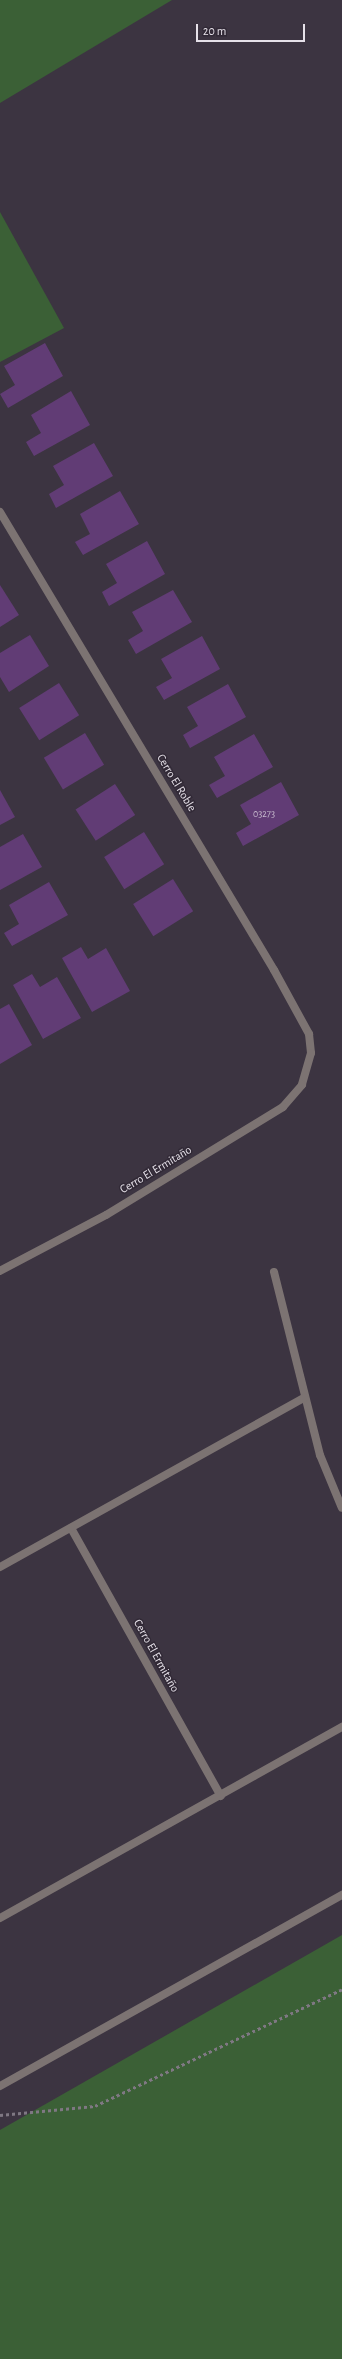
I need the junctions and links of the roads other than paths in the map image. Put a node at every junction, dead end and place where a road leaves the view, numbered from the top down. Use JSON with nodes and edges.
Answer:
{"nodes":[{"id":1,"x":0,"y":512,"type":"edge"},
{"id":2,"x":308,"y":1071,"type":"joint"},
{"id":3,"x":0,"y":1271,"type":"edge"},
{"id":4,"x":274,"y":1272,"type":"dead end"},
{"id":5,"x":304,"y":1398,"type":"junction"},
{"id":6,"x":342,"y":1508,"type":"edge"},
{"id":7,"x":71,"y":1528,"type":"junction"},
{"id":8,"x":0,"y":1567,"type":"edge"},
{"id":9,"x":342,"y":1727,"type":"edge"},
{"id":10,"x":220,"y":1796,"type":"junction"},
{"id":11,"x":342,"y":1895,"type":"edge"},
{"id":12,"x":0,"y":1918,"type":"edge"},
{"id":13,"x":0,"y":2086,"type":"edge"}],
"edges":[{"from":1,"to":2,"type":"street","name":"Cerro El Roble"},
{"from":2,"to":3,"type":"street","name":"Cerro El Ermitaño"},
{"from":4,"to":5,"type":"street"},
{"from":5,"to":6,"type":"street"},
{"from":5,"to":7,"type":"street"},
{"from":7,"to":8,"type":"street"},
{"from":7,"to":10,"type":"street","name":"Cerro El Ermitaño"},
{"from":9,"to":10,"type":"street"},
{"from":10,"to":12,"type":"street"},
{"from":11,"to":13,"type":"street"}]}
